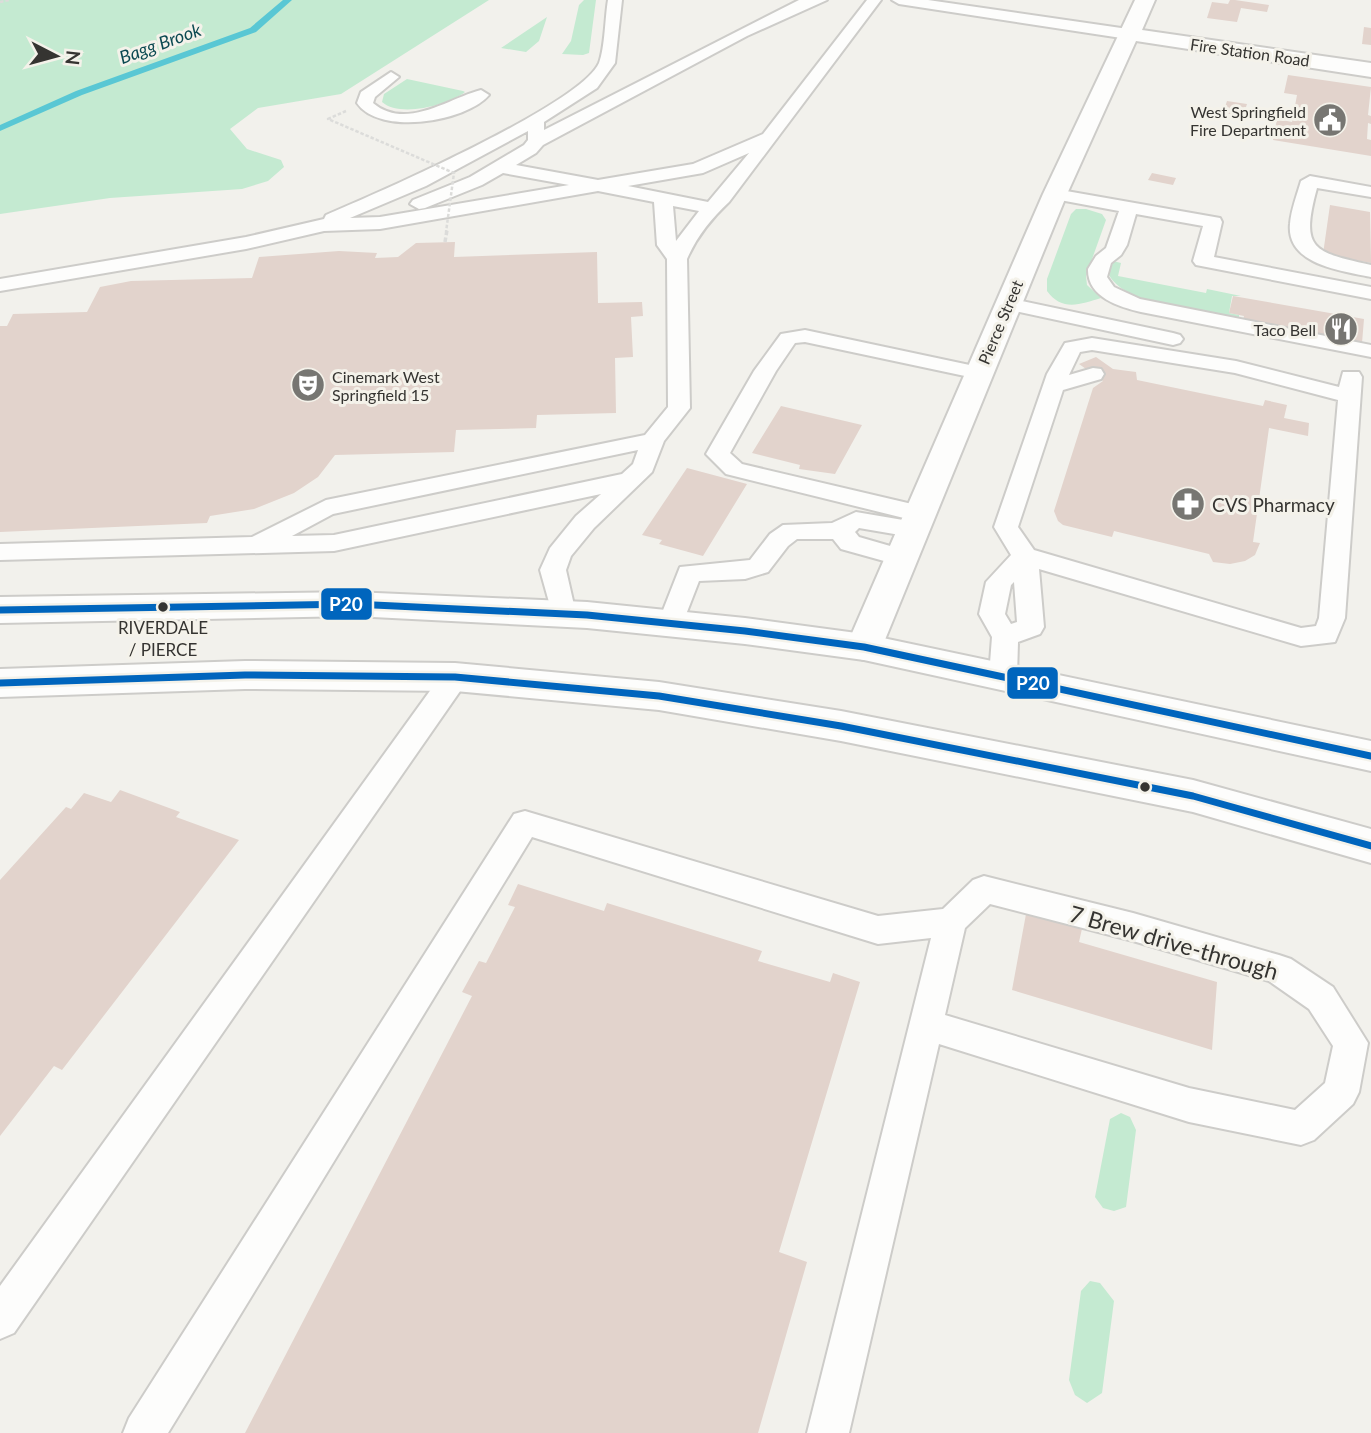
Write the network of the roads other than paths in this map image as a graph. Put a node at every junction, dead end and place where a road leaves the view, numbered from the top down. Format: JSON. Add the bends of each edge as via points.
{"nodes":[{"id":1,"x":615,"y":0,"type":"edge"},
{"id":2,"x":820,"y":0,"type":"edge"},
{"id":3,"x":874,"y":0,"type":"edge"},
{"id":4,"x":899,"y":0,"type":"edge"},
{"id":5,"x":1145,"y":0,"type":"edge"},
{"id":6,"x":1128,"y":34,"type":"junction"},
{"id":7,"x":1371,"y":70,"type":"edge"},
{"id":8,"x":391,"y":77,"type":"dead end"},
{"id":9,"x":481,"y":95,"type":"dead end"},
{"id":10,"x":535,"y":120,"type":"junction"},
{"id":11,"x":770,"y":137,"type":"junction"},
{"id":12,"x":537,"y":141,"type":"junction"},
{"id":13,"x":501,"y":167,"type":"junction"},
{"id":14,"x":599,"y":186,"type":"junction"},
{"id":15,"x":1371,"y":192,"type":"edge"},
{"id":16,"x":1055,"y":194,"type":"junction"},
{"id":17,"x":663,"y":198,"type":"junction"},
{"id":18,"x":1129,"y":207,"type":"junction"},
{"id":19,"x":712,"y":208,"type":"junction"},
{"id":20,"x":324,"y":225,"type":"junction"},
{"id":21,"x":677,"y":259,"type":"junction"},
{"id":22,"x":1371,"y":271,"type":"edge"},
{"id":23,"x":0,"y":286,"type":"edge"},
{"id":24,"x":1366,"y":293,"type":"edge"},
{"id":25,"x":1008,"y":304,"type":"junction"},
{"id":26,"x":1371,"y":351,"type":"edge"},
{"id":27,"x":1153,"y":354,"type":"junction"},
{"id":28,"x":979,"y":373,"type":"junction"},
{"id":29,"x":1357,"y":385,"type":"edge"},
{"id":30,"x":1054,"y":386,"type":"junction"},
{"id":31,"x":653,"y":440,"type":"junction"},
{"id":32,"x":633,"y":480,"type":"junction"},
{"id":33,"x":917,"y":522,"type":"junction"},
{"id":34,"x":843,"y":531,"type":"junction"},
{"id":35,"x":259,"y":543,"type":"junction"},
{"id":36,"x":0,"y":552,"type":"edge"},
{"id":37,"x":1025,"y":556,"type":"junction"},
{"id":38,"x":902,"y":558,"type":"junction"},
{"id":39,"x":0,"y":610,"type":"edge"},
{"id":40,"x":563,"y":614,"type":"junction"},
{"id":41,"x":671,"y":623,"type":"junction"},
{"id":42,"x":1005,"y":637,"type":"junction"},
{"id":43,"x":864,"y":648,"type":"junction"},
{"id":44,"x":1003,"y":676,"type":"junction"},
{"id":45,"x":455,"y":677,"type":"junction"},
{"id":46,"x":0,"y":683,"type":"edge"},
{"id":47,"x":1371,"y":756,"type":"edge"},
{"id":48,"x":1371,"y":846,"type":"edge"},
{"id":49,"x":951,"y":922,"type":"junction"},
{"id":50,"x":925,"y":1024,"type":"junction"},
{"id":51,"x":0,"y":1319,"type":"edge"},
{"id":52,"x":144,"y":1433,"type":"edge"},
{"id":53,"x":828,"y":1433,"type":"edge"}],
"edges":[{"from":1,"to":10,"type":"lane","via":[[607,62],[601,73],[590,86]]},
{"from":2,"to":12,"type":"lane","via":[[806,2],[731,39]]},
{"from":3,"to":11,"type":"lane"},
{"from":4,"to":6,"type":"lane"},
{"from":5,"to":6,"type":"main road","name":"Pierce Street"},
{"from":6,"to":7,"type":"main road","name":"Fire Station Road"},
{"from":6,"to":16,"type":"main road","name":"Pierce Street"},
{"from":8,"to":9,"type":"lane","via":[[367,95],[369,109],[389,115],[426,115],[456,108]]},
{"from":10,"to":12,"type":"lane"},
{"from":10,"to":20,"type":"lane","via":[[419,182]]},
{"from":11,"to":14,"type":"lane","via":[[697,169]]},
{"from":11,"to":19,"type":"lane"},
{"from":12,"to":13,"type":"lane"},
{"from":13,"to":14,"type":"lane"},
{"from":13,"to":20,"type":"lane","via":[[425,202]]},
{"from":14,"to":17,"type":"lane"},
{"from":14,"to":20,"type":"lane","via":[[380,223]]},
{"from":15,"to":22,"type":"lane","via":[[1310,181],[1299,230],[1305,247],[1321,258]]},
{"from":16,"to":18,"type":"lane"},
{"from":16,"to":25,"type":"main road","name":"Pierce Street"},
{"from":17,"to":19,"type":"lane"},
{"from":17,"to":21,"type":"lane","via":[[667,245]]},
{"from":18,"to":24,"type":"lane","via":[[1213,222],[1203,261]]},
{"from":18,"to":26,"type":"lane","via":[[1115,251],[1103,260],[1097,278],[1107,290],[1131,303]]},
{"from":19,"to":21,"type":"lane"},
{"from":20,"to":23,"type":"lane"},
{"from":21,"to":31,"type":"lane","via":[[679,408]]},
{"from":25,"to":28,"type":"main road","name":"Pierce Street"},
{"from":25,"to":29,"type":"lane"},
{"from":27,"to":29,"type":"lane"},
{"from":27,"to":30,"type":"lane"},
{"from":27,"to":30,"type":"lane","via":[[1091,344],[1072,346]]},
{"from":28,"to":33,"type":"main road","name":"Pierce Street"},
{"from":28,"to":33,"type":"lane","via":[[805,336],[788,338],[719,454],[734,469]]},
{"from":29,"to":37,"type":"lane","via":[[1332,618],[1326,635],[1301,636]]},
{"from":30,"to":37,"type":"lane","via":[[1006,527]]},
{"from":31,"to":32,"type":"lane","via":[[644,467]]},
{"from":31,"to":35,"type":"lane","via":[[326,508]]},
{"from":32,"to":35,"type":"lane","via":[[350,540]]},
{"from":32,"to":40,"type":"lane","via":[[585,522],[559,554],[554,570]]},
{"from":33,"to":34,"type":"lane","via":[[856,520],[842,527]]},
{"from":33,"to":38,"type":"main road","name":"Pierce Street"},
{"from":34,"to":38,"type":"lane","via":[[850,543]]},
{"from":34,"to":41,"type":"lane","via":[[792,531],[759,566],[689,573]]},
{"from":35,"to":36,"type":"lane"},
{"from":37,"to":42,"type":"lane","via":[[999,582],[992,614]]},
{"from":37,"to":42,"type":"lane","via":[[1031,627]]},
{"from":38,"to":43,"type":"main road","name":"Pierce Street"},
{"from":39,"to":40,"type":"main road","via":[[326,604]]},
{"from":40,"to":41,"type":"main road"},
{"from":41,"to":43,"type":"main road"},
{"from":42,"to":44,"type":"lane"},
{"from":43,"to":44,"type":"main road"},
{"from":44,"to":47,"type":"main road"},
{"from":45,"to":46,"type":"main road","via":[[245,675]]},
{"from":45,"to":48,"type":"main road","via":[[659,696],[841,726],[1193,796]]},
{"from":45,"to":51,"type":"lane"},
{"from":49,"to":50,"type":"lane"},
{"from":49,"to":50,"type":"lane","name":"7 Brew drive-through","via":[[984,889],[1279,969],[1321,998],[1351,1043],[1341,1091],[1301,1128],[1189,1105]]},
{"from":49,"to":52,"type":"lane","via":[[878,930],[525,823]]},
{"from":50,"to":53,"type":"lane"}]}
